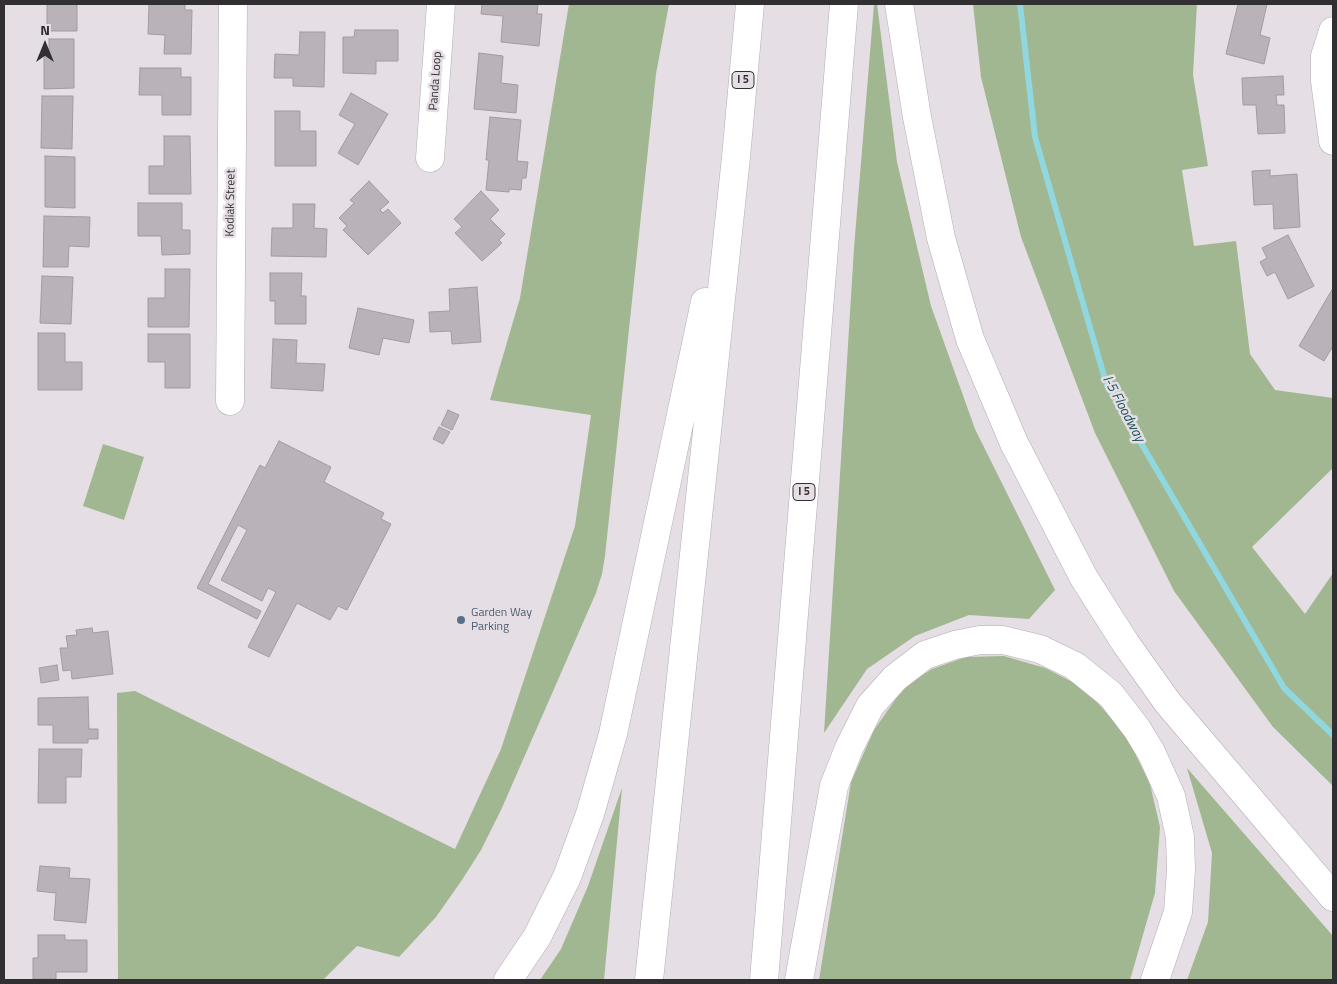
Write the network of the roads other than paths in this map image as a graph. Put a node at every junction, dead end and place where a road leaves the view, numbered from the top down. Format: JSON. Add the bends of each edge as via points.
{"nodes":[{"id":1,"x":233,"y":4,"type":"edge"},
{"id":2,"x":441,"y":4,"type":"edge"},
{"id":3,"x":750,"y":4,"type":"edge"},
{"id":4,"x":844,"y":4,"type":"edge"},
{"id":5,"x":899,"y":4,"type":"edge"},
{"id":6,"x":1333,"y":31,"type":"edge"},
{"id":7,"x":1333,"y":141,"type":"edge"},
{"id":8,"x":736,"y":157,"type":"junction"},
{"id":9,"x":430,"y":158,"type":"dead end"},
{"id":10,"x":230,"y":401,"type":"dead end"},
{"id":11,"x":1302,"y":860,"type":"junction"},
{"id":12,"x":1333,"y":882,"type":"edge"},
{"id":13,"x":1333,"y":897,"type":"edge"},
{"id":14,"x":508,"y":980,"type":"edge"},
{"id":15,"x":649,"y":980,"type":"edge"},
{"id":16,"x":764,"y":980,"type":"edge"},
{"id":17,"x":799,"y":980,"type":"edge"},
{"id":18,"x":1155,"y":980,"type":"edge"}],
"edges":[{"from":1,"to":10,"type":"main road","name":"Kodiak Street"},
{"from":2,"to":9,"type":"main road","name":"Panda Loop"},
{"from":3,"to":8,"type":"main road","number":"I 5"},
{"from":4,"to":16,"type":"main road","number":"I 5"},
{"from":5,"to":11,"type":"main road","via":[[941,238],[970,339],[1014,443],[1084,578],[1126,644],[1168,703]]},
{"from":6,"to":7,"type":"main road","via":[[1325,56],[1325,81]]},
{"from":8,"to":14,"type":"main road","via":[[613,734],[590,814],[566,877],[537,937]]},
{"from":8,"to":15,"type":"main road","number":"I 5"},
{"from":11,"to":12,"type":"main road"},
{"from":11,"to":13,"type":"main road"},
{"from":17,"to":18,"type":"main road","via":[[834,786],[870,706],[895,678],[925,655],[980,640],[1003,640],[1040,649],[1075,666],[1111,695],[1151,752],[1171,796],[1180,837],[1181,870],[1178,912]]}]}
